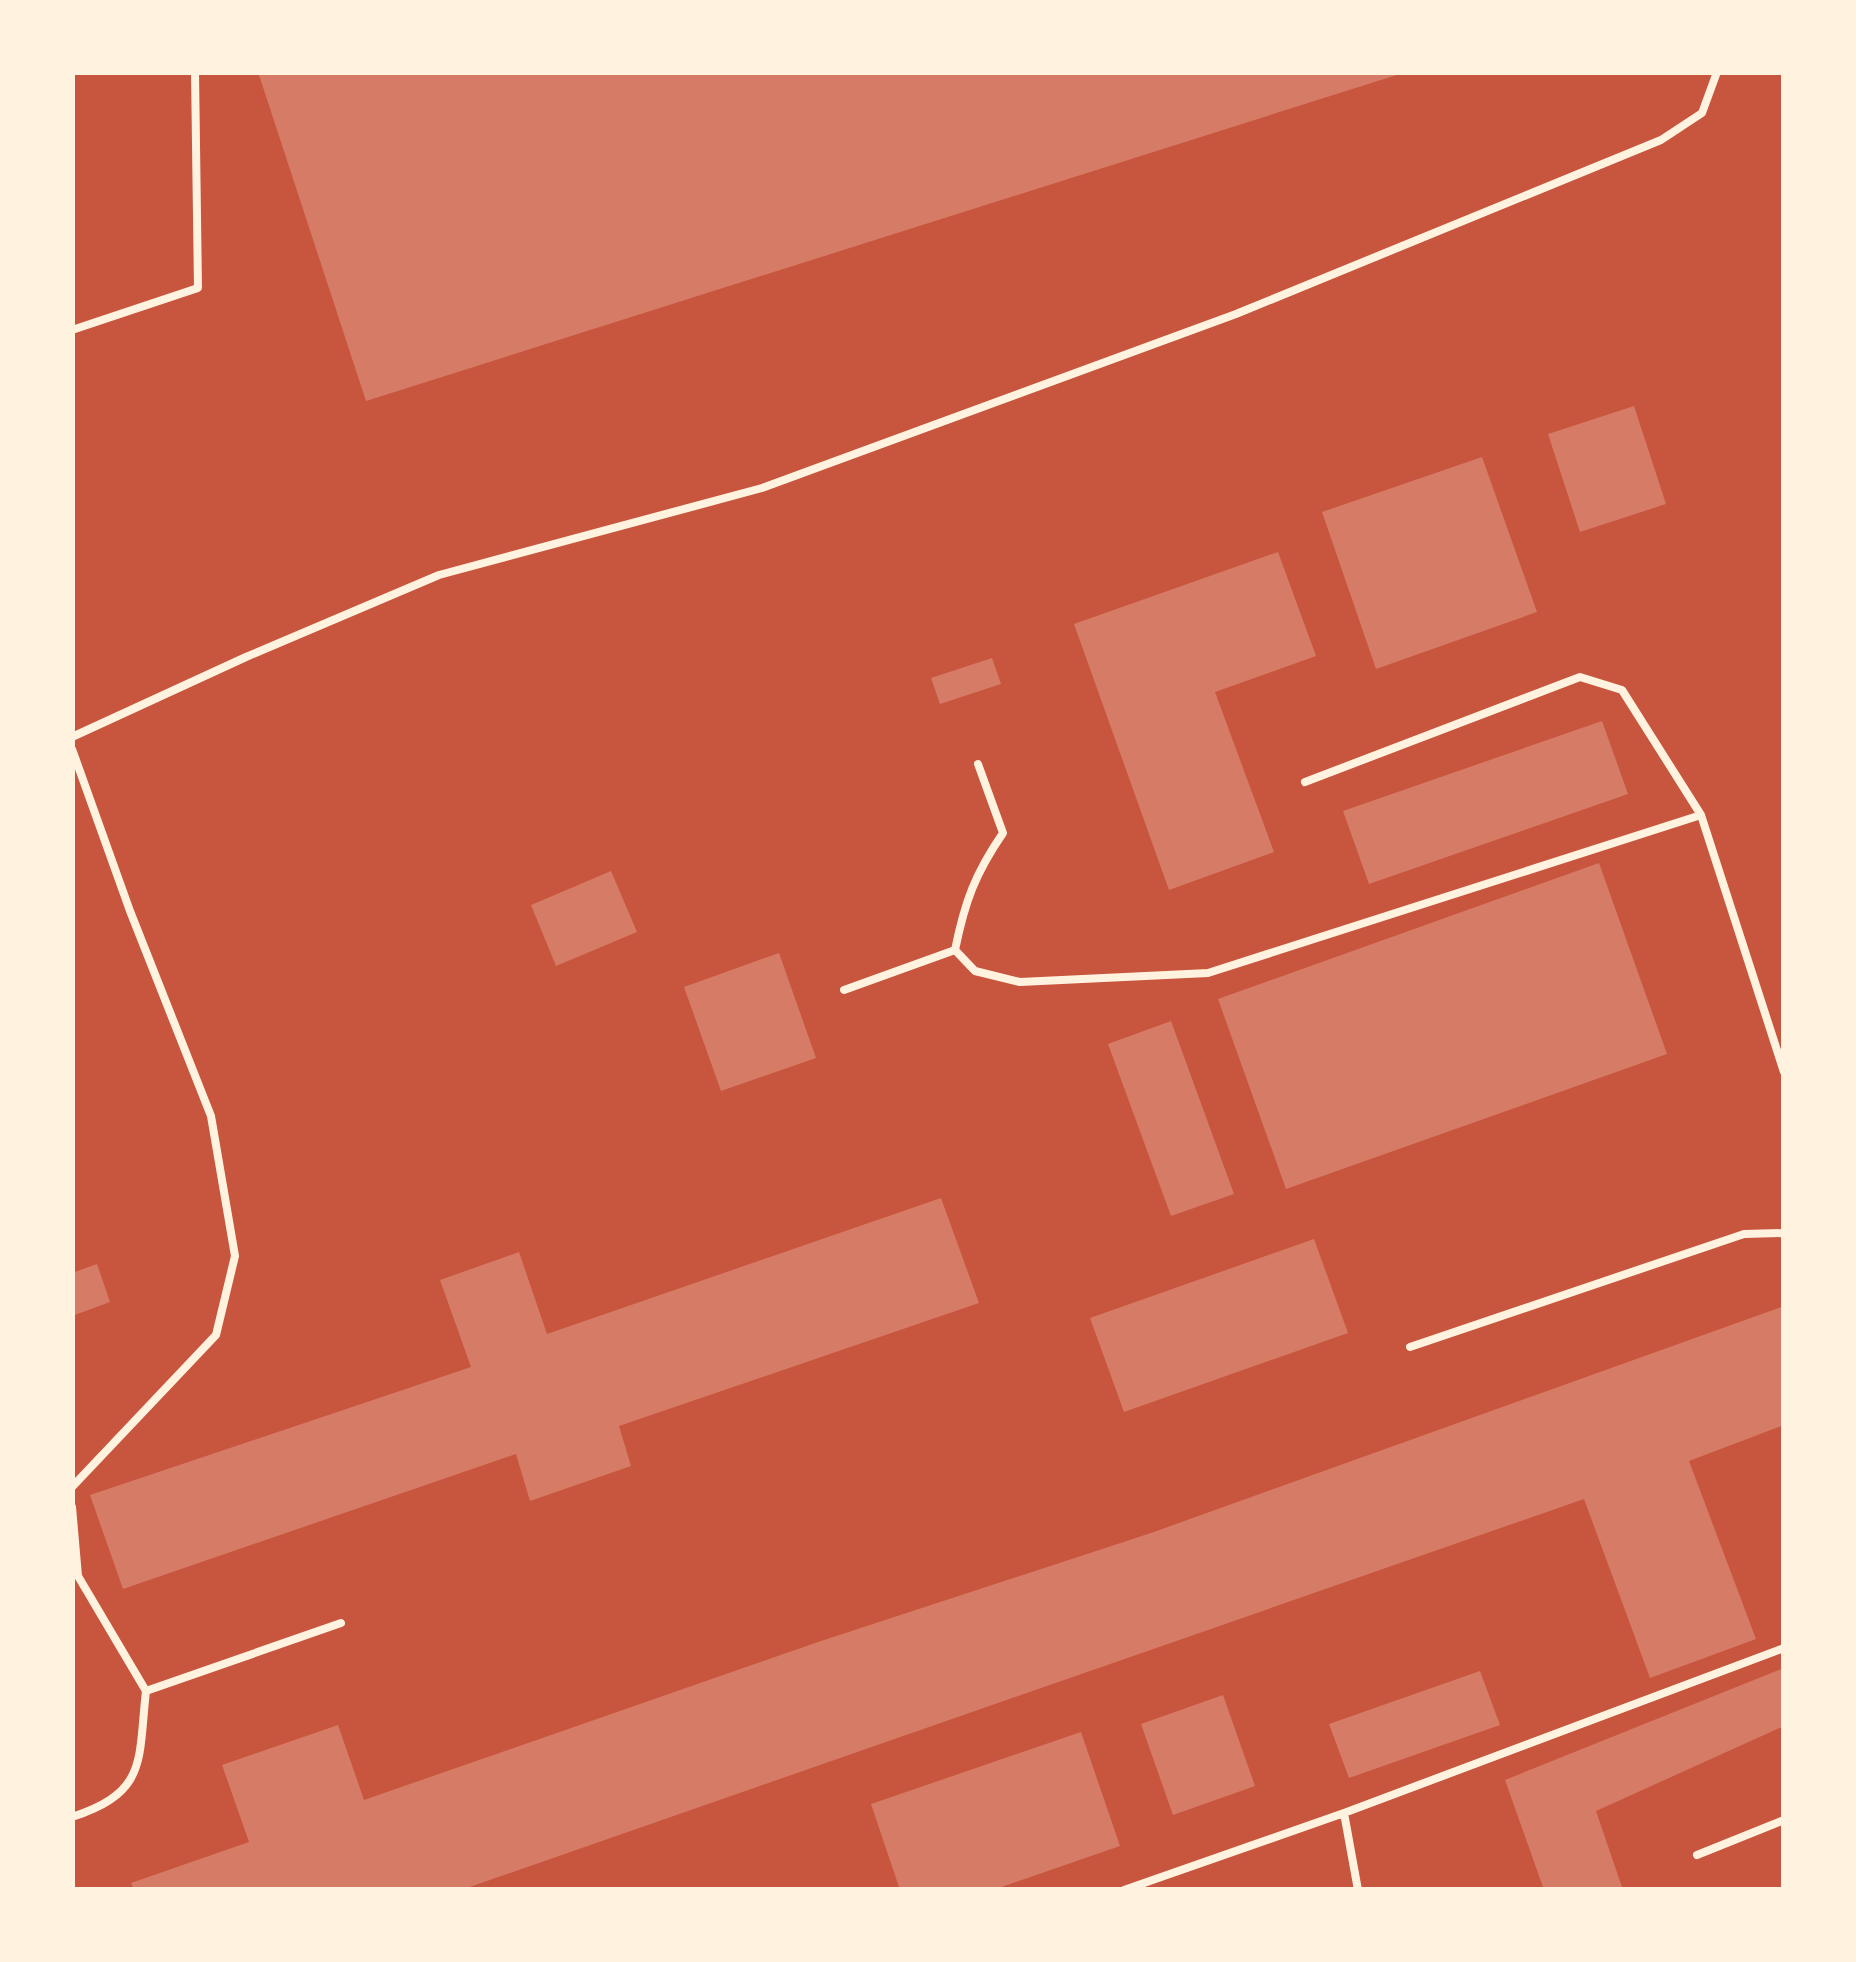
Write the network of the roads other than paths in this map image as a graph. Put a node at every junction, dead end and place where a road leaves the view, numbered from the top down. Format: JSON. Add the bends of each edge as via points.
{"nodes":[{"id":1,"x":196,"y":72,"type":"edge"},
{"id":2,"x":1718,"y":72,"type":"edge"},
{"id":3,"x":72,"y":330,"type":"edge"},
{"id":4,"x":72,"y":736,"type":"edge"},
{"id":5,"x":72,"y":749,"type":"edge"},
{"id":6,"x":978,"y":764,"type":"dead end"},
{"id":7,"x":1304,"y":782,"type":"dead end"},
{"id":8,"x":1701,"y":815,"type":"junction"},
{"id":9,"x":955,"y":950,"type":"junction"},
{"id":10,"x":844,"y":990,"type":"dead end"},
{"id":11,"x":1784,"y":1072,"type":"edge"},
{"id":12,"x":1784,"y":1233,"type":"edge"},
{"id":13,"x":1410,"y":1347,"type":"dead end"},
{"id":14,"x":72,"y":1487,"type":"edge"},
{"id":15,"x":72,"y":1507,"type":"edge"},
{"id":16,"x":341,"y":1623,"type":"dead end"},
{"id":17,"x":1784,"y":1648,"type":"edge"},
{"id":18,"x":146,"y":1691,"type":"junction"},
{"id":19,"x":1344,"y":1813,"type":"junction"},
{"id":20,"x":72,"y":1818,"type":"edge"},
{"id":21,"x":1784,"y":1820,"type":"edge"},
{"id":22,"x":1698,"y":1855,"type":"dead end"},
{"id":23,"x":1124,"y":1890,"type":"edge"},
{"id":24,"x":1358,"y":1890,"type":"edge"}],
"edges":[{"from":1,"to":3,"type":"lane","via":[[198,288]]},
{"from":2,"to":4,"type":"lane","via":[[1702,113],[1660,140],[1236,314],[762,488],[439,575]]},
{"from":5,"to":14,"type":"lane","via":[[211,1116],[236,1256],[216,1336]]},
{"from":6,"to":9,"type":"lane","via":[[1003,834],[977,871]]},
{"from":7,"to":8,"type":"lane","via":[[1580,677],[1622,690]]},
{"from":8,"to":9,"type":"lane","via":[[1208,972],[1020,982],[976,972]]},
{"from":8,"to":11,"type":"lane"},
{"from":9,"to":10,"type":"lane"},
{"from":12,"to":13,"type":"lane","via":[[1744,1234]]},
{"from":15,"to":18,"type":"lane","via":[[78,1576]]},
{"from":16,"to":18,"type":"lane"},
{"from":17,"to":19,"type":"lane"},
{"from":18,"to":20,"type":"lane","via":[[136,1775],[105,1806]]},
{"from":19,"to":23,"type":"lane"},
{"from":19,"to":24,"type":"lane"},
{"from":21,"to":22,"type":"lane"}]}
